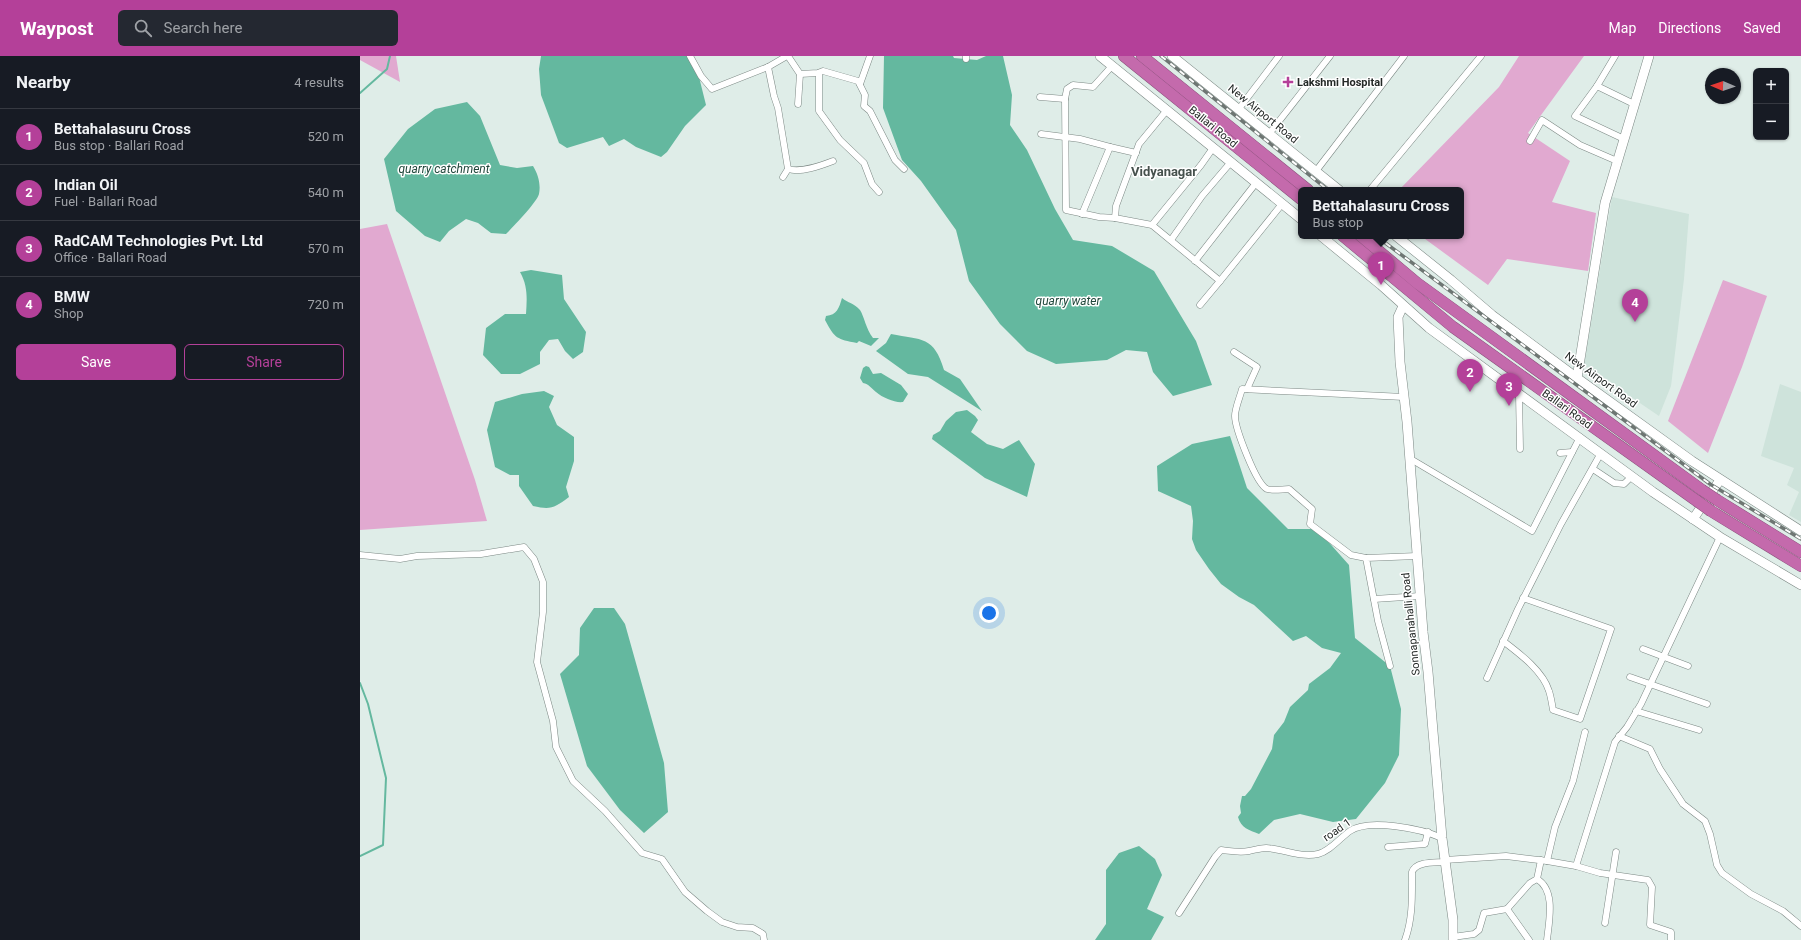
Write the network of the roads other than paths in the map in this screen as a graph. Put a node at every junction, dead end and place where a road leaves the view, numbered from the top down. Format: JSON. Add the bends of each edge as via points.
{"nodes":[{"id":1,"x":690,"y":56,"type":"edge"},
{"id":2,"x":787,"y":56,"type":"edge"},
{"id":3,"x":870,"y":56,"type":"edge"},
{"id":4,"x":1100,"y":56,"type":"edge"},
{"id":5,"x":1124,"y":56,"type":"edge"},
{"id":6,"x":1142,"y":56,"type":"edge"},
{"id":7,"x":1172,"y":56,"type":"edge"},
{"id":8,"x":1279,"y":56,"type":"edge"},
{"id":9,"x":1330,"y":56,"type":"edge"},
{"id":10,"x":1404,"y":56,"type":"edge"},
{"id":11,"x":1481,"y":56,"type":"edge"},
{"id":12,"x":1615,"y":56,"type":"edge"},
{"id":13,"x":1649,"y":56,"type":"edge"},
{"id":14,"x":1112,"y":66,"type":"junction"},
{"id":15,"x":768,"y":67,"type":"junction"},
{"id":16,"x":819,"y":73,"type":"junction"},
{"id":17,"x":800,"y":74,"type":"junction"},
{"id":18,"x":860,"y":84,"type":"junction"},
{"id":19,"x":1597,"y":86,"type":"junction"},
{"id":20,"x":1040,"y":97,"type":"dead end"},
{"id":21,"x":1064,"y":99,"type":"junction"},
{"id":22,"x":798,"y":104,"type":"dead end"},
{"id":23,"x":1634,"y":104,"type":"junction"},
{"id":24,"x":1167,"y":110,"type":"junction"},
{"id":25,"x":1238,"y":110,"type":"junction"},
{"id":26,"x":1041,"y":134,"type":"dead end"},
{"id":27,"x":1268,"y":134,"type":"junction"},
{"id":28,"x":1065,"y":136,"type":"junction"},
{"id":29,"x":1624,"y":139,"type":"junction"},
{"id":30,"x":1530,"y":141,"type":"dead end"},
{"id":31,"x":1110,"y":147,"type":"junction"},
{"id":32,"x":1213,"y":148,"type":"junction"},
{"id":33,"x":1136,"y":153,"type":"junction"},
{"id":34,"x":833,"y":161,"type":"dead end"},
{"id":35,"x":1617,"y":161,"type":"junction"},
{"id":36,"x":1231,"y":162,"type":"junction"},
{"id":37,"x":788,"y":169,"type":"junction"},
{"id":38,"x":904,"y":169,"type":"dead end"},
{"id":39,"x":1316,"y":171,"type":"junction"},
{"id":40,"x":783,"y":177,"type":"dead end"},
{"id":41,"x":1256,"y":183,"type":"junction"},
{"id":42,"x":1304,"y":187,"type":"edge"},
{"id":43,"x":1335,"y":187,"type":"edge"},
{"id":44,"x":1372,"y":187,"type":"edge"},
{"id":45,"x":878,"y":192,"type":"dead end"},
{"id":46,"x":1298,"y":197,"type":"edge"},
{"id":47,"x":1282,"y":204,"type":"junction"},
{"id":48,"x":1082,"y":214,"type":"junction"},
{"id":49,"x":1298,"y":217,"type":"edge"},
{"id":50,"x":1115,"y":218,"type":"junction"},
{"id":51,"x":1152,"y":225,"type":"junction"},
{"id":52,"x":1325,"y":239,"type":"edge"},
{"id":53,"x":1347,"y":239,"type":"edge"},
{"id":54,"x":1365,"y":239,"type":"edge"},
{"id":55,"x":1400,"y":239,"type":"edge"},
{"id":56,"x":1171,"y":240,"type":"junction"},
{"id":57,"x":1195,"y":261,"type":"junction"},
{"id":58,"x":1220,"y":281,"type":"junction"},
{"id":59,"x":1200,"y":305,"type":"dead end"},
{"id":60,"x":1403,"y":306,"type":"junction"},
{"id":61,"x":1234,"y":352,"type":"dead end"},
{"id":62,"x":1578,"y":378,"type":"junction"},
{"id":63,"x":1247,"y":389,"type":"junction"},
{"id":64,"x":1519,"y":394,"type":"junction"},
{"id":65,"x":1404,"y":397,"type":"junction"},
{"id":66,"x":1580,"y":437,"type":"junction"},
{"id":67,"x":1520,"y":449,"type":"dead end"},
{"id":68,"x":1572,"y":452,"type":"junction"},
{"id":69,"x":1560,"y":453,"type":"dead end"},
{"id":70,"x":1601,"y":453,"type":"junction"},
{"id":71,"x":1409,"y":458,"type":"junction"},
{"id":72,"x":1593,"y":469,"type":"junction"},
{"id":73,"x":1632,"y":476,"type":"junction"},
{"id":74,"x":1720,"y":480,"type":"junction"},
{"id":75,"x":1693,"y":519,"type":"junction"},
{"id":76,"x":1801,"y":531,"type":"edge"},
{"id":77,"x":1720,"y":537,"type":"junction"},
{"id":78,"x":1801,"y":552,"type":"edge"},
{"id":79,"x":360,"y":555,"type":"edge"},
{"id":80,"x":1417,"y":556,"type":"junction"},
{"id":81,"x":1366,"y":558,"type":"junction"},
{"id":82,"x":1801,"y":566,"type":"edge"},
{"id":83,"x":1801,"y":584,"type":"edge"},
{"id":84,"x":1420,"y":596,"type":"junction"},
{"id":85,"x":1523,"y":598,"type":"junction"},
{"id":86,"x":1374,"y":599,"type":"junction"},
{"id":87,"x":1503,"y":641,"type":"junction"},
{"id":88,"x":1643,"y":649,"type":"dead end"},
{"id":89,"x":1663,"y":657,"type":"junction"},
{"id":90,"x":1390,"y":666,"type":"dead end"},
{"id":91,"x":1688,"y":666,"type":"dead end"},
{"id":92,"x":1630,"y":677,"type":"dead end"},
{"id":93,"x":1487,"y":678,"type":"dead end"},
{"id":94,"x":1650,"y":684,"type":"junction"},
{"id":95,"x":1707,"y":704,"type":"dead end"},
{"id":96,"x":1636,"y":711,"type":"junction"},
{"id":97,"x":1699,"y":730,"type":"dead end"},
{"id":98,"x":1585,"y":732,"type":"dead end"},
{"id":99,"x":1619,"y":736,"type":"junction"},
{"id":100,"x":1428,"y":832,"type":"junction"},
{"id":101,"x":1442,"y":838,"type":"junction"},
{"id":102,"x":1388,"y":847,"type":"dead end"},
{"id":103,"x":1616,"y":852,"type":"dead end"},
{"id":104,"x":1445,"y":861,"type":"junction"},
{"id":105,"x":1544,"y":861,"type":"junction"},
{"id":106,"x":1576,"y":866,"type":"junction"},
{"id":107,"x":1612,"y":874,"type":"junction"},
{"id":108,"x":1537,"y":878,"type":"junction"},
{"id":109,"x":1507,"y":909,"type":"junction"},
{"id":110,"x":1179,"y":913,"type":"dead end"},
{"id":111,"x":1605,"y":923,"type":"dead end"},
{"id":112,"x":1801,"y":926,"type":"edge"},
{"id":113,"x":1474,"y":937,"type":"edge"},
{"id":114,"x":1453,"y":938,"type":"edge"},
{"id":115,"x":764,"y":940,"type":"edge"},
{"id":116,"x":1405,"y":940,"type":"edge"},
{"id":117,"x":1529,"y":940,"type":"edge"},
{"id":118,"x":1547,"y":940,"type":"edge"},
{"id":119,"x":1671,"y":940,"type":"edge"}],
"edges":[{"from":1,"to":15,"type":"street","via":[[712,89]]},
{"from":2,"to":15,"type":"street"},
{"from":2,"to":17,"type":"street"},
{"from":3,"to":18,"type":"street"},
{"from":4,"to":14,"type":"street"},
{"from":5,"to":46,"type":"highway","name":"Ballari Road"},
{"from":6,"to":42,"type":"highway","name":"Ballari Road"},
{"from":7,"to":25,"type":"street","name":"New Airport Road"},
{"from":8,"to":25,"type":"street"},
{"from":9,"to":27,"type":"street"},
{"from":10,"to":39,"type":"street"},
{"from":11,"to":44,"type":"street"},
{"from":12,"to":19,"type":"street"},
{"from":13,"to":23,"type":"street"},
{"from":14,"to":21,"type":"street","via":[[1093,87],[1073,85],[1067,89]]},
{"from":14,"to":24,"type":"street"},
{"from":15,"to":37,"type":"street"},
{"from":16,"to":17,"type":"street"},
{"from":16,"to":18,"type":"street","via":[[823,71],[858,81]]},
{"from":16,"to":45,"type":"street","via":[[820,111],[840,140],[864,163]]},
{"from":17,"to":22,"type":"street"},
{"from":18,"to":38,"type":"street","via":[[865,95],[864,106],[870,110],[895,160]]},
{"from":19,"to":23,"type":"street"},
{"from":19,"to":29,"type":"street","via":[[1575,116]]},
{"from":20,"to":21,"type":"street"},
{"from":21,"to":28,"type":"street"},
{"from":23,"to":29,"type":"street"},
{"from":24,"to":32,"type":"street"},
{"from":24,"to":33,"type":"street","via":[[1139,144]]},
{"from":25,"to":27,"type":"street","name":"New Airport Road"},
{"from":26,"to":28,"type":"street"},
{"from":27,"to":39,"type":"street","name":"New Airport Road"},
{"from":28,"to":31,"type":"street"},
{"from":28,"to":48,"type":"street","via":[[1066,210]]},
{"from":29,"to":35,"type":"street"},
{"from":30,"to":35,"type":"street","via":[[1542,120],[1580,145]]},
{"from":31,"to":33,"type":"street"},
{"from":31,"to":48,"type":"street"},
{"from":32,"to":36,"type":"street"},
{"from":32,"to":51,"type":"street"},
{"from":33,"to":50,"type":"street","via":[[1116,206]]},
{"from":34,"to":37,"type":"street","via":[[798,170]]},
{"from":35,"to":62,"type":"street","via":[[1605,203]]},
{"from":36,"to":41,"type":"street"},
{"from":36,"to":56,"type":"street","via":[[1202,196]]},
{"from":37,"to":40,"type":"street"},
{"from":39,"to":43,"type":"street","name":"New Airport Road"},
{"from":41,"to":47,"type":"street"},
{"from":41,"to":57,"type":"street"},
{"from":47,"to":49,"type":"street"},
{"from":47,"to":58,"type":"street"},
{"from":48,"to":50,"type":"street"},
{"from":50,"to":51,"type":"street"},
{"from":51,"to":56,"type":"street"},
{"from":52,"to":60,"type":"street"},
{"from":53,"to":82,"type":"highway","name":"Ballari Road","bridge":true,"via":[[1453,327],[1697,501]]},
{"from":54,"to":78,"type":"highway","name":"Ballari Road","bridge":true,"via":[[1430,292],[1702,490]]},
{"from":55,"to":62,"type":"street","name":"New Airport Road","via":[[1492,315]]},
{"from":56,"to":57,"type":"street"},
{"from":57,"to":58,"type":"street"},
{"from":58,"to":59,"type":"street"},
{"from":60,"to":64,"type":"street"},
{"from":60,"to":65,"type":"street","name":"Sonnapanahalli Road","via":[[1398,317]]},
{"from":61,"to":63,"type":"street","via":[[1258,367]]},
{"from":62,"to":74,"type":"street","name":"New Airport Road"},
{"from":63,"to":65,"type":"street"},
{"from":63,"to":81,"type":"street","via":[[1242,389],[1235,416],[1247,453],[1263,486],[1268,489],[1289,489],[1312,509],[1310,524],[1351,555]]},
{"from":64,"to":66,"type":"street"},
{"from":64,"to":67,"type":"street"},
{"from":65,"to":71,"type":"street","name":"Sonnapanahalli Road"},
{"from":66,"to":68,"type":"street"},
{"from":66,"to":70,"type":"street"},
{"from":68,"to":69,"type":"street"},
{"from":68,"to":71,"type":"street","via":[[1532,531]]},
{"from":70,"to":72,"type":"street"},
{"from":70,"to":73,"type":"street"},
{"from":71,"to":80,"type":"street","name":"Sonnapanahalli Road"},
{"from":72,"to":73,"type":"street","via":[[1614,483],[1624,484]]},
{"from":72,"to":85,"type":"street"},
{"from":73,"to":75,"type":"street"},
{"from":74,"to":75,"type":"street"},
{"from":74,"to":76,"type":"street","name":"New Airport Road"},
{"from":75,"to":77,"type":"street"},
{"from":77,"to":83,"type":"street"},
{"from":77,"to":89,"type":"street"},
{"from":79,"to":115,"type":"street","via":[[400,559],[481,554],[524,547],[534,559],[543,582],[543,612],[537,662],[553,721],[556,747],[573,781],[605,811],[642,854],[662,859],[686,892],[707,911],[722,922],[737,927],[753,928],[763,934]]},
{"from":80,"to":81,"type":"street"},
{"from":80,"to":84,"type":"street","name":"Sonnapanahalli Road"},
{"from":81,"to":86,"type":"street"},
{"from":84,"to":86,"type":"street"},
{"from":84,"to":101,"type":"street","name":"Sonnapanahalli Road"},
{"from":85,"to":87,"type":"street"},
{"from":85,"to":87,"type":"street","via":[[1611,629],[1580,719],[1553,710],[1549,690],[1538,672]]},
{"from":86,"to":90,"type":"street"},
{"from":87,"to":93,"type":"street"},
{"from":88,"to":89,"type":"street"},
{"from":89,"to":91,"type":"street"},
{"from":89,"to":94,"type":"street"},
{"from":92,"to":94,"type":"street"},
{"from":94,"to":95,"type":"street"},
{"from":94,"to":96,"type":"street"},
{"from":96,"to":97,"type":"street"},
{"from":96,"to":99,"type":"street"},
{"from":98,"to":105,"type":"street","via":[[1573,781]]},
{"from":99,"to":106,"type":"street"},
{"from":99,"to":112,"type":"street","via":[[1650,749],[1683,804],[1705,821],[1717,865],[1722,873],[1751,894],[1783,911]]},
{"from":100,"to":101,"type":"street","name":"road 1"},
{"from":100,"to":102,"type":"street","via":[[1425,844]]},
{"from":100,"to":110,"type":"street","name":"road 1","via":[[1377,824],[1362,826],[1351,830],[1320,853],[1313,855],[1267,848],[1248,852],[1221,850]]},
{"from":101,"to":104,"type":"street","name":"Sonnapanahalli Road"},
{"from":103,"to":107,"type":"street"},
{"from":104,"to":105,"type":"street","via":[[1506,856]]},
{"from":104,"to":114,"type":"street","name":"Sonnapanahalli Road"},
{"from":104,"to":116,"type":"street","via":[[1413,868],[1412,911]]},
{"from":105,"to":106,"type":"street"},
{"from":105,"to":108,"type":"street"},
{"from":106,"to":107,"type":"street"},
{"from":107,"to":111,"type":"street"},
{"from":107,"to":119,"type":"street","via":[[1650,882],[1650,925],[1671,932]]},
{"from":108,"to":109,"type":"street"},
{"from":108,"to":118,"type":"street","via":[[1543,882],[1549,897]]},
{"from":109,"to":113,"type":"street","via":[[1484,913]]},
{"from":109,"to":117,"type":"street"},
{"from":113,"to":114,"type":"street"}]}
